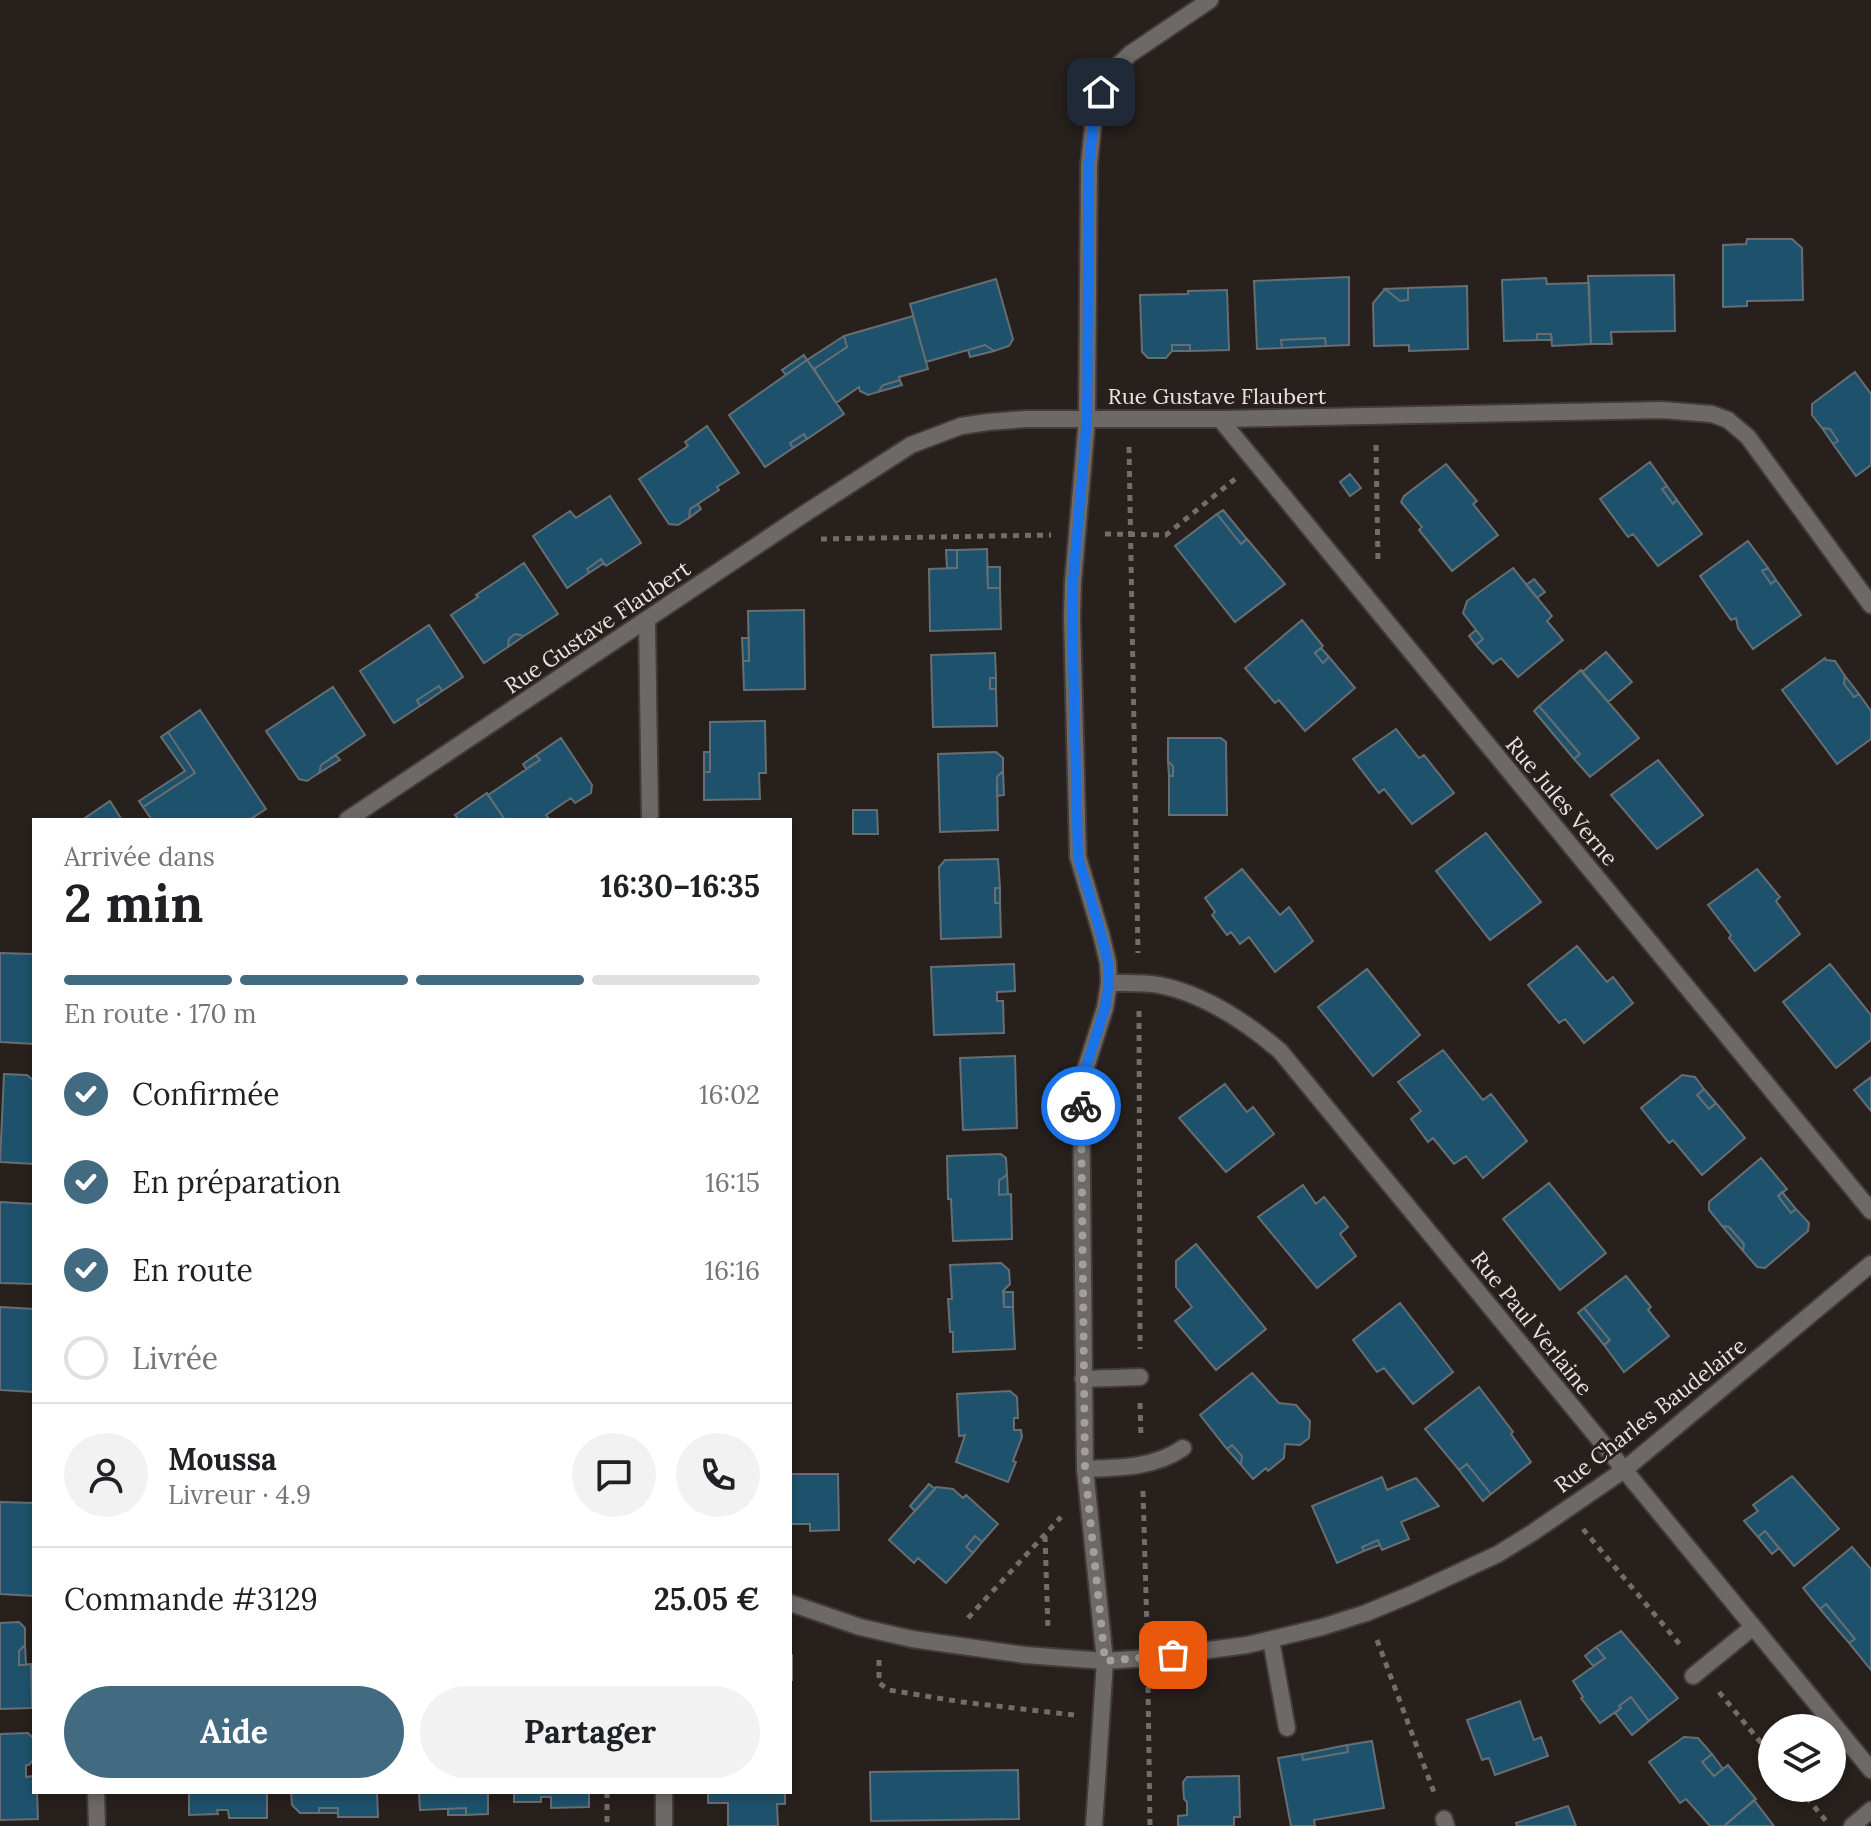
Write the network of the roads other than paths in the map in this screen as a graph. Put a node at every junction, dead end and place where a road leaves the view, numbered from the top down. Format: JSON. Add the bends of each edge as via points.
{"nodes":[{"id":1,"x":1210,"y":0,"type":"edge"},
{"id":2,"x":1087,"y":419,"type":"junction"},
{"id":3,"x":1220,"y":419,"type":"junction"},
{"id":4,"x":1871,"y":605,"type":"edge"},
{"id":5,"x":647,"y":621,"type":"junction"},
{"id":6,"x":350,"y":818,"type":"edge"},
{"id":7,"x":650,"y":818,"type":"edge"},
{"id":8,"x":1109,"y":983,"type":"junction"},
{"id":9,"x":1871,"y":1211,"type":"edge"},
{"id":10,"x":1871,"y":1264,"type":"edge"},
{"id":11,"x":1140,"y":1377,"type":"road end"},
{"id":12,"x":1083,"y":1379,"type":"junction"},
{"id":13,"x":1183,"y":1448,"type":"dead end"},
{"id":14,"x":1085,"y":1469,"type":"junction"},
{"id":15,"x":1624,"y":1470,"type":"junction"},
{"id":16,"x":792,"y":1604,"type":"edge"},
{"id":17,"x":1753,"y":1627,"type":"junction"},
{"id":18,"x":1271,"y":1640,"type":"junction"},
{"id":19,"x":1105,"y":1661,"type":"junction"},
{"id":20,"x":1697,"y":1673,"type":"road end"},
{"id":21,"x":1822,"y":1714,"type":"edge"},
{"id":22,"x":1287,"y":1728,"type":"dead end"},
{"id":23,"x":1846,"y":1742,"type":"edge"},
{"id":24,"x":1871,"y":1770,"type":"edge"},
{"id":25,"x":96,"y":1794,"type":"edge"},
{"id":26,"x":664,"y":1794,"type":"edge"},
{"id":27,"x":1871,"y":1810,"type":"edge"},
{"id":28,"x":97,"y":1826,"type":"edge"},
{"id":29,"x":664,"y":1826,"type":"edge"},
{"id":30,"x":1094,"y":1826,"type":"edge"},
{"id":31,"x":1852,"y":1826,"type":"edge"}],
"edges":[{"from":1,"to":2,"type":"street","via":[[1130,54],[1101,92],[1089,165]]},
{"from":2,"to":3,"type":"street","name":"Rue Gustave Flaubert"},
{"from":2,"to":5,"type":"street","name":"Rue Gustave Flaubert","via":[[988,422],[911,445]]},
{"from":2,"to":8,"type":"street","via":[[1072,616],[1078,857]]},
{"from":3,"to":4,"type":"street","name":"Rue Gustave Flaubert","via":[[1662,410],[1712,414],[1748,437]]},
{"from":3,"to":9,"type":"street","name":"Rue Jules Verne"},
{"from":5,"to":6,"type":"street","name":"Rue Gustave Flaubert"},
{"from":5,"to":7,"type":"street"},
{"from":8,"to":12,"type":"street","via":[[1081,1083]]},
{"from":8,"to":15,"type":"street","name":"Rue Paul Verlaine","via":[[1157,984],[1220,1007],[1280,1051]]},
{"from":10,"to":15,"type":"street","name":"Rue Charles Baudelaire"},
{"from":11,"to":12,"type":"street"},
{"from":12,"to":14,"type":"street"},
{"from":13,"to":14,"type":"street","via":[[1142,1465]]},
{"from":14,"to":19,"type":"street"},
{"from":15,"to":17,"type":"street","name":"Rue Paul Verlaine"},
{"from":15,"to":18,"type":"street","name":"Rue Charles Baudelaire","via":[[1498,1554],[1451,1577],[1366,1613]]},
{"from":16,"to":19,"type":"street","name":"Rue Charles Baudelaire","via":[[860,1627],[943,1645]]},
{"from":17,"to":20,"type":"street"},
{"from":17,"to":21,"type":"street","name":"Rue Paul Verlaine"},
{"from":18,"to":19,"type":"street","name":"Rue Charles Baudelaire"},
{"from":18,"to":22,"type":"street"},
{"from":19,"to":30,"type":"street"},
{"from":23,"to":24,"type":"street","name":"Rue Paul Verlaine"},
{"from":25,"to":28,"type":"street"},
{"from":26,"to":29,"type":"street"},
{"from":27,"to":31,"type":"street"}]}
